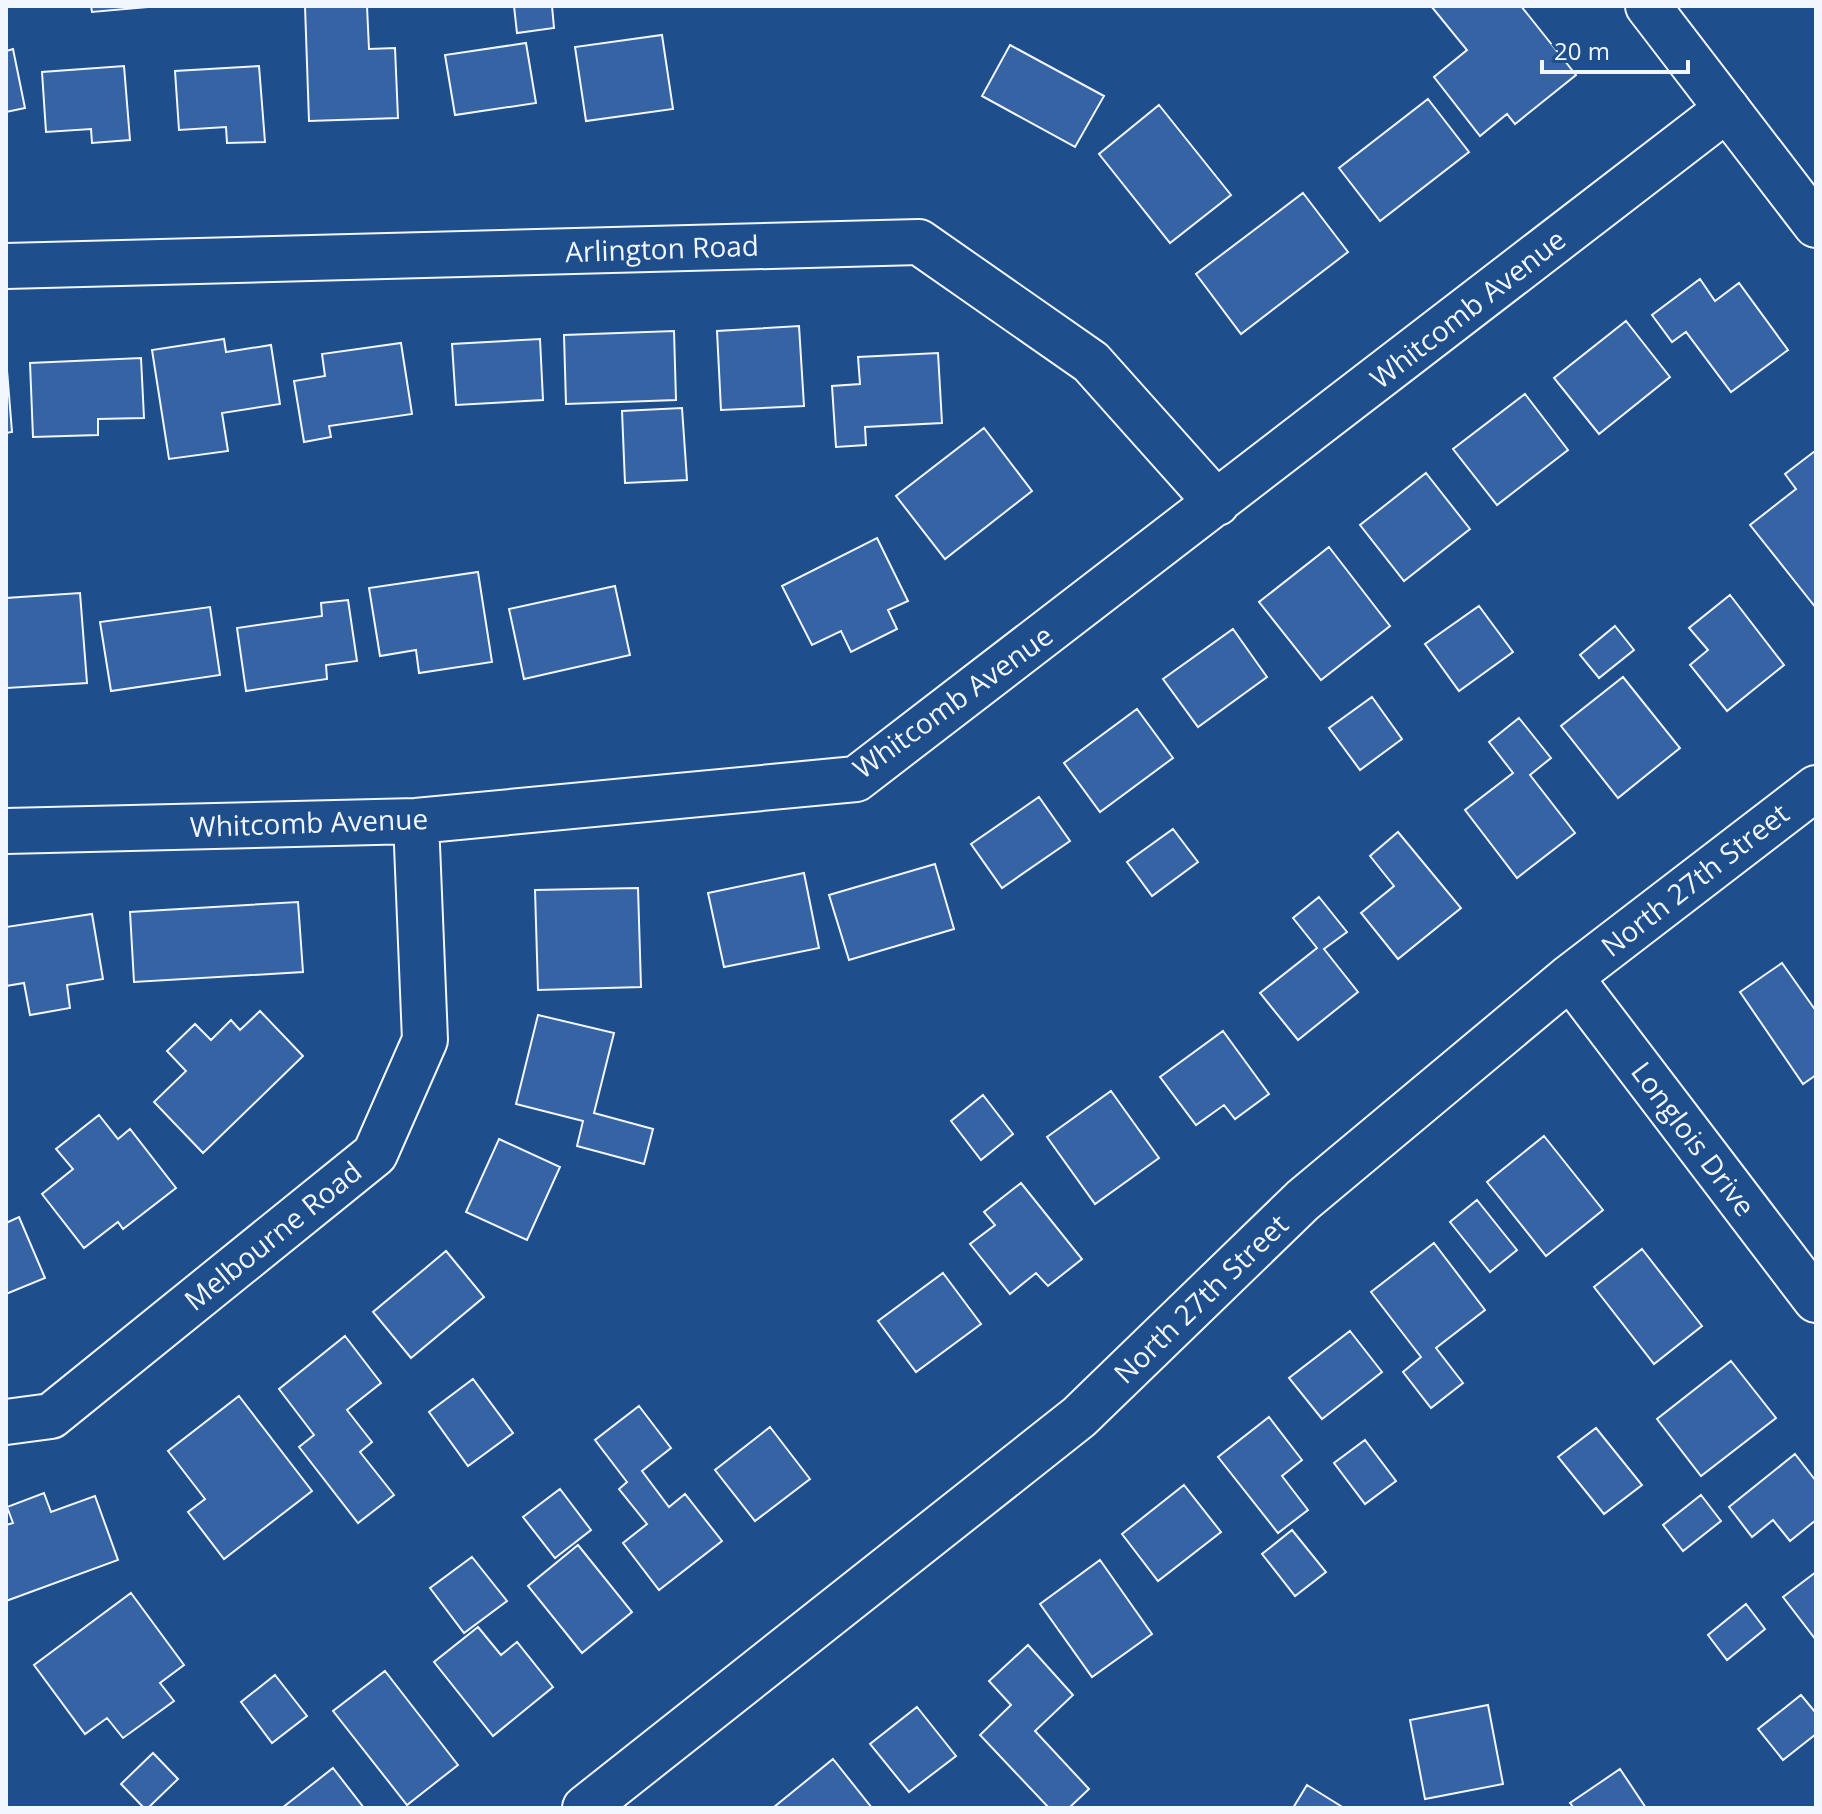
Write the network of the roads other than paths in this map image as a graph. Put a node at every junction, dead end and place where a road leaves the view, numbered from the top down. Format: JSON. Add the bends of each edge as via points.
{"nodes":[{"id":1,"x":1648,"y":6,"type":"edge"},
{"id":2,"x":1727,"y":109,"type":"junction"},
{"id":3,"x":1816,"y":225,"type":"edge"},
{"id":4,"x":6,"y":266,"type":"edge"},
{"id":5,"x":1217,"y":503,"type":"junction"},
{"id":6,"x":1816,"y":788,"type":"edge"},
{"id":7,"x":416,"y":821,"type":"junction"},
{"id":8,"x":6,"y":831,"type":"edge"},
{"id":9,"x":1570,"y":977,"type":"junction"},
{"id":10,"x":1816,"y":1300,"type":"edge"},
{"id":11,"x":6,"y":1422,"type":"edge"},
{"id":12,"x":585,"y":1808,"type":"edge"}],
"edges":[{"from":1,"to":2,"type":"street"},
{"from":2,"to":3,"type":"street"},
{"from":2,"to":5,"type":"street","name":"Whitcomb Avenue"},
{"from":4,"to":5,"type":"street","name":"Arlington Road","via":[[919,242],[1091,362]]},
{"from":5,"to":7,"type":"street","name":"Whitcomb Avenue","via":[[856,779]]},
{"from":6,"to":9,"type":"street","name":"North 27th Street"},
{"from":7,"to":8,"type":"street","name":"Whitcomb Avenue"},
{"from":7,"to":11,"type":"street","name":"Melbourne Road","via":[[425,1040],[375,1154],[51,1416]]},
{"from":9,"to":10,"type":"street","name":"Longlois Drive"},
{"from":9,"to":12,"type":"street","name":"North 27th Street","via":[[1303,1200],[1079,1417]]}]}
